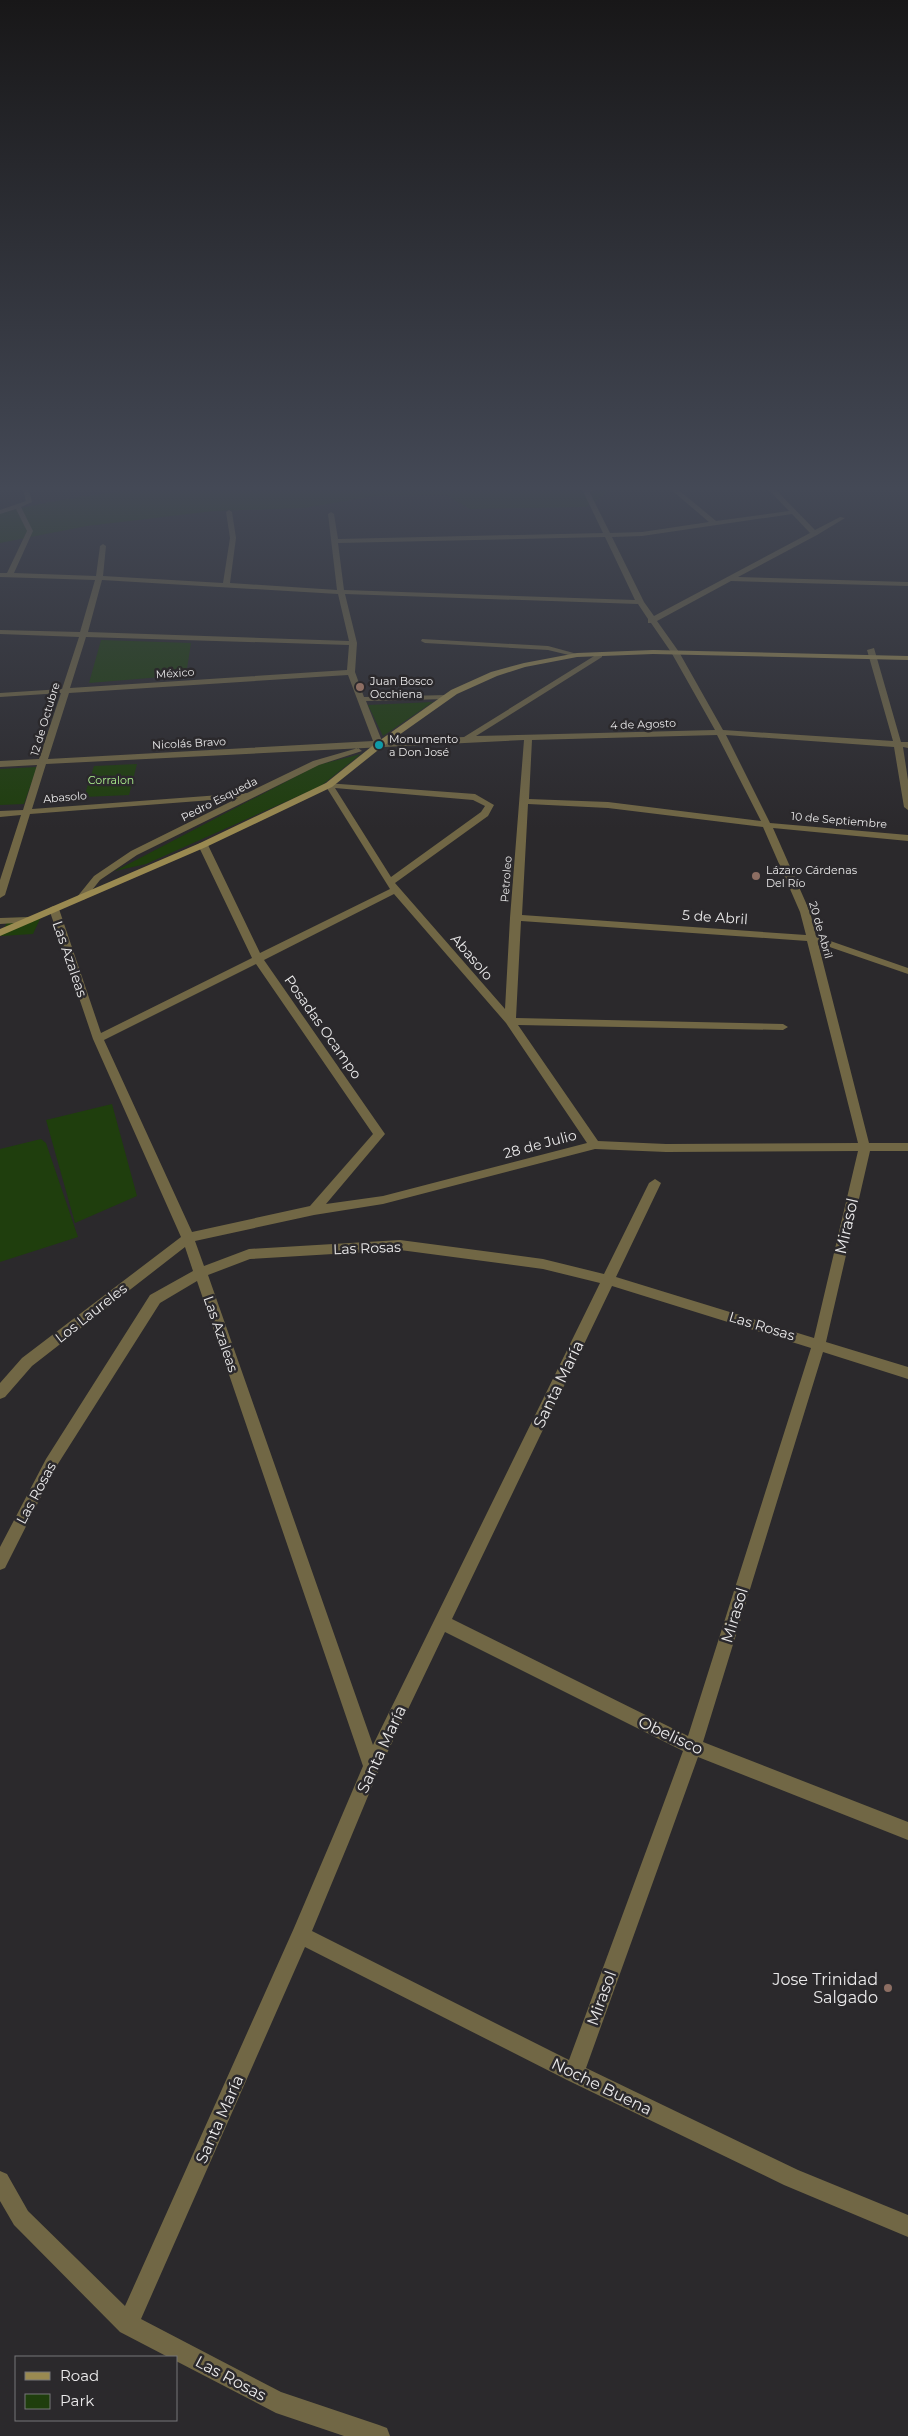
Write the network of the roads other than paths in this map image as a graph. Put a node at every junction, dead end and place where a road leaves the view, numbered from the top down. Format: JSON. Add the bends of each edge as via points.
{"nodes":[{"id":1,"x":92,"y":601,"type":"edge"},
{"id":2,"x":343,"y":601,"type":"edge"},
{"id":3,"x":601,"y":601,"type":"edge"},
{"id":4,"x":690,"y":601,"type":"edge"},
{"id":5,"x":640,"y":602,"type":"joint"},
{"id":6,"x":651,"y":622,"type":"junction"},
{"id":7,"x":0,"y":632,"type":"edge"},
{"id":8,"x":82,"y":636,"type":"junction"},
{"id":9,"x":425,"y":641,"type":"dead end"},
{"id":10,"x":353,"y":643,"type":"junction"},
{"id":11,"x":673,"y":650,"type":"junction"},
{"id":12,"x":908,"y":650,"type":"edge"},
{"id":13,"x":873,"y":654,"type":"junction"},
{"id":14,"x":577,"y":655,"type":"junction"},
{"id":15,"x":599,"y":655,"type":"junction"},
{"id":16,"x":908,"y":658,"type":"edge"},
{"id":17,"x":351,"y":672,"type":"junction"},
{"id":18,"x":65,"y":691,"type":"junction"},
{"id":19,"x":0,"y":695,"type":"edge"},
{"id":20,"x":447,"y":697,"type":"junction"},
{"id":21,"x":361,"y":699,"type":"junction"},
{"id":22,"x":720,"y":732,"type":"junction"},
{"id":23,"x":528,"y":739,"type":"junction"},
{"id":24,"x":466,"y":740,"type":"junction"},
{"id":25,"x":379,"y":745,"type":"junction"},
{"id":26,"x":898,"y":745,"type":"junction"},
{"id":27,"x":908,"y":745,"type":"edge"},
{"id":28,"x":44,"y":761,"type":"junction"},
{"id":29,"x":0,"y":764,"type":"edge"},
{"id":30,"x":330,"y":785,"type":"junction"},
{"id":31,"x":251,"y":795,"type":"junction"},
{"id":32,"x":524,"y":801,"type":"junction"},
{"id":33,"x":908,"y":807,"type":"edge"},
{"id":34,"x":28,"y":812,"type":"junction"},
{"id":35,"x":0,"y":814,"type":"edge"},
{"id":36,"x":768,"y":824,"type":"junction"},
{"id":37,"x":908,"y":838,"type":"edge"},
{"id":38,"x":203,"y":845,"type":"junction"},
{"id":39,"x":393,"y":886,"type":"junction"},
{"id":40,"x":0,"y":895,"type":"edge"},
{"id":41,"x":82,"y":897,"type":"junction"},
{"id":42,"x":54,"y":909,"type":"junction"},
{"id":43,"x":515,"y":918,"type":"junction"},
{"id":44,"x":29,"y":920,"type":"junction"},
{"id":45,"x":0,"y":921,"type":"edge"},
{"id":46,"x":0,"y":933,"type":"edge"},
{"id":47,"x":812,"y":938,"type":"junction"},
{"id":48,"x":258,"y":959,"type":"junction"},
{"id":49,"x":908,"y":971,"type":"edge"},
{"id":50,"x":510,"y":1021,"type":"junction"},
{"id":51,"x":783,"y":1027,"type":"dead end"},
{"id":52,"x":98,"y":1039,"type":"junction"},
{"id":53,"x":595,"y":1145,"type":"junction"},
{"id":54,"x":908,"y":1147,"type":"edge"},
{"id":55,"x":865,"y":1149,"type":"junction"},
{"id":56,"x":655,"y":1183,"type":"dead end"},
{"id":57,"x":314,"y":1210,"type":"junction"},
{"id":58,"x":188,"y":1238,"type":"junction"},
{"id":59,"x":200,"y":1273,"type":"junction"},
{"id":60,"x":609,"y":1280,"type":"junction"},
{"id":61,"x":818,"y":1344,"type":"junction"},
{"id":62,"x":908,"y":1373,"type":"edge"},
{"id":63,"x":0,"y":1393,"type":"edge"},
{"id":64,"x":0,"y":1563,"type":"edge"},
{"id":65,"x":442,"y":1622,"type":"junction"},
{"id":66,"x":693,"y":1747,"type":"junction"},
{"id":67,"x":372,"y":1766,"type":"junction"},
{"id":68,"x":908,"y":1831,"type":"edge"},
{"id":69,"x":301,"y":1935,"type":"junction"},
{"id":70,"x":574,"y":2073,"type":"junction"},
{"id":71,"x":0,"y":2181,"type":"edge"},
{"id":72,"x":908,"y":2226,"type":"edge"},
{"id":73,"x":128,"y":2324,"type":"junction"},
{"id":74,"x":379,"y":2436,"type":"edge"}],
"edges":[{"from":1,"to":8,"type":"street","name":"12 de Octubre"},
{"from":2,"to":10,"type":"street"},
{"from":3,"to":5,"type":"street"},
{"from":4,"to":6,"type":"street"},
{"from":5,"to":6,"type":"street","name":"20 de Abril"},
{"from":6,"to":11,"type":"street","name":"20 de Abril"},
{"from":7,"to":8,"type":"street"},
{"from":8,"to":10,"type":"street"},
{"from":8,"to":18,"type":"street","name":"12 de Octubre"},
{"from":9,"to":14,"type":"street","via":[[548,648]]},
{"from":10,"to":17,"type":"street"},
{"from":11,"to":13,"type":"street","name":"Pedro Esqueda"},
{"from":11,"to":15,"type":"street","name":"Pedro Esqueda"},
{"from":11,"to":22,"type":"street","name":"20 de Abril"},
{"from":12,"to":13,"type":"street","name":"Pedro Esqueda"},
{"from":13,"to":16,"type":"street","name":"Pedro Esqueda"},
{"from":13,"to":26,"type":"street"},
{"from":14,"to":15,"type":"street","name":"Pedro Esqueda"},
{"from":14,"to":20,"type":"street","name":"Pedro Esqueda","via":[[494,674]]},
{"from":15,"to":24,"type":"street"},
{"from":17,"to":18,"type":"street","name":"México"},
{"from":17,"to":21,"type":"street"},
{"from":18,"to":19,"type":"street","name":"México"},
{"from":18,"to":28,"type":"street","name":"12 de Octubre"},
{"from":20,"to":21,"type":"street"},
{"from":20,"to":25,"type":"street","name":"Pedro Esqueda"},
{"from":21,"to":25,"type":"street"},
{"from":22,"to":23,"type":"street","name":"4 de Agosto"},
{"from":22,"to":26,"type":"street","name":"4 de Agosto"},
{"from":22,"to":36,"type":"street","name":"20 de Abril"},
{"from":23,"to":24,"type":"street","name":"4 de Agosto"},
{"from":23,"to":32,"type":"street","name":"Petroleo"},
{"from":24,"to":25,"type":"street","name":"4 de Agosto"},
{"from":25,"to":28,"type":"street","name":"Nicolás Bravo"},
{"from":25,"to":30,"type":"street","name":"Pedro Esqueda"},
{"from":25,"to":31,"type":"street","name":"Pedro Esqueda","via":[[316,763]]},
{"from":26,"to":27,"type":"street","name":"4 de Agosto"},
{"from":26,"to":33,"type":"street"},
{"from":28,"to":29,"type":"street","name":"Nicolás Bravo"},
{"from":28,"to":34,"type":"street","name":"12 de Octubre"},
{"from":30,"to":38,"type":"street","name":"Pedro Esqueda"},
{"from":30,"to":39,"type":"street","name":"Abasolo"},
{"from":30,"to":39,"type":"street","via":[[476,797],[490,805],[484,814]]},
{"from":31,"to":34,"type":"street","name":"Abasolo"},
{"from":31,"to":41,"type":"street","name":"Pedro Esqueda","via":[[134,854],[96,878]]},
{"from":32,"to":36,"type":"street","name":"10 de Septiembre","via":[[608,805]]},
{"from":32,"to":43,"type":"street","name":"Petroleo"},
{"from":34,"to":35,"type":"street","name":"Abasolo"},
{"from":34,"to":40,"type":"street","name":"12 de Octubre"},
{"from":36,"to":37,"type":"street","name":"10 de Septiembre"},
{"from":36,"to":47,"type":"street","name":"20 de Abril","via":[[805,912]]},
{"from":38,"to":41,"type":"street","name":"Pedro Esqueda"},
{"from":38,"to":48,"type":"street","name":"Posadas Ocampo"},
{"from":39,"to":48,"type":"street"},
{"from":39,"to":50,"type":"street","name":"Abasolo"},
{"from":41,"to":42,"type":"street","name":"Pedro Esqueda"},
{"from":42,"to":44,"type":"street","name":"Pedro Esqueda"},
{"from":42,"to":52,"type":"street","name":"Las Azaleas"},
{"from":43,"to":47,"type":"street","name":"5 de Abril"},
{"from":43,"to":50,"type":"street","name":"Petroleo"},
{"from":44,"to":45,"type":"street"},
{"from":44,"to":46,"type":"street","name":"Pedro Esqueda"},
{"from":47,"to":49,"type":"street","name":"5 de Abril"},
{"from":47,"to":55,"type":"street","name":"20 de Abril"},
{"from":48,"to":52,"type":"street"},
{"from":48,"to":57,"type":"street","name":"Posadas Ocampo","via":[[379,1134]]},
{"from":50,"to":51,"type":"street"},
{"from":50,"to":53,"type":"street","name":"Abasolo"},
{"from":52,"to":58,"type":"street","name":"Las Azaleas"},
{"from":53,"to":55,"type":"street","name":"28 de Julio"},
{"from":53,"to":57,"type":"street","name":"28 de Julio","via":[[383,1200]]},
{"from":54,"to":55,"type":"street","name":"28 de Julio"},
{"from":55,"to":61,"type":"street","name":"Mirasol"},
{"from":56,"to":60,"type":"street","name":"Santa María"},
{"from":57,"to":58,"type":"street","name":"28 de Julio"},
{"from":58,"to":59,"type":"street","name":"Las Azaleas"},
{"from":58,"to":63,"type":"street","name":"Los Laureles","via":[[27,1362]]},
{"from":59,"to":60,"type":"street","name":"Las Rosas","via":[[249,1254],[400,1245],[543,1264]]},
{"from":59,"to":64,"type":"street","name":"Las Rosas","via":[[155,1299],[51,1463]]},
{"from":59,"to":67,"type":"street","name":"Las Azaleas"},
{"from":60,"to":61,"type":"street","name":"Las Rosas"},
{"from":60,"to":65,"type":"street","name":"Santa María"},
{"from":61,"to":62,"type":"street","name":"Las Rosas"},
{"from":61,"to":66,"type":"street","name":"Mirasol"},
{"from":65,"to":66,"type":"street","name":"Obelisco"},
{"from":65,"to":67,"type":"street","name":"Santa María"},
{"from":66,"to":68,"type":"street","name":"Obelisco"},
{"from":66,"to":70,"type":"street","name":"Mirasol"},
{"from":67,"to":69,"type":"street","name":"Santa María"},
{"from":69,"to":70,"type":"street","name":"Noche Buena"},
{"from":69,"to":73,"type":"street","name":"Santa María"},
{"from":70,"to":72,"type":"street","name":"Noche Buena","via":[[791,2178]]},
{"from":71,"to":73,"type":"street","name":"Las Rosas","via":[[21,2218]]},
{"from":73,"to":74,"type":"street","name":"Las Rosas","via":[[276,2402]]}]}
